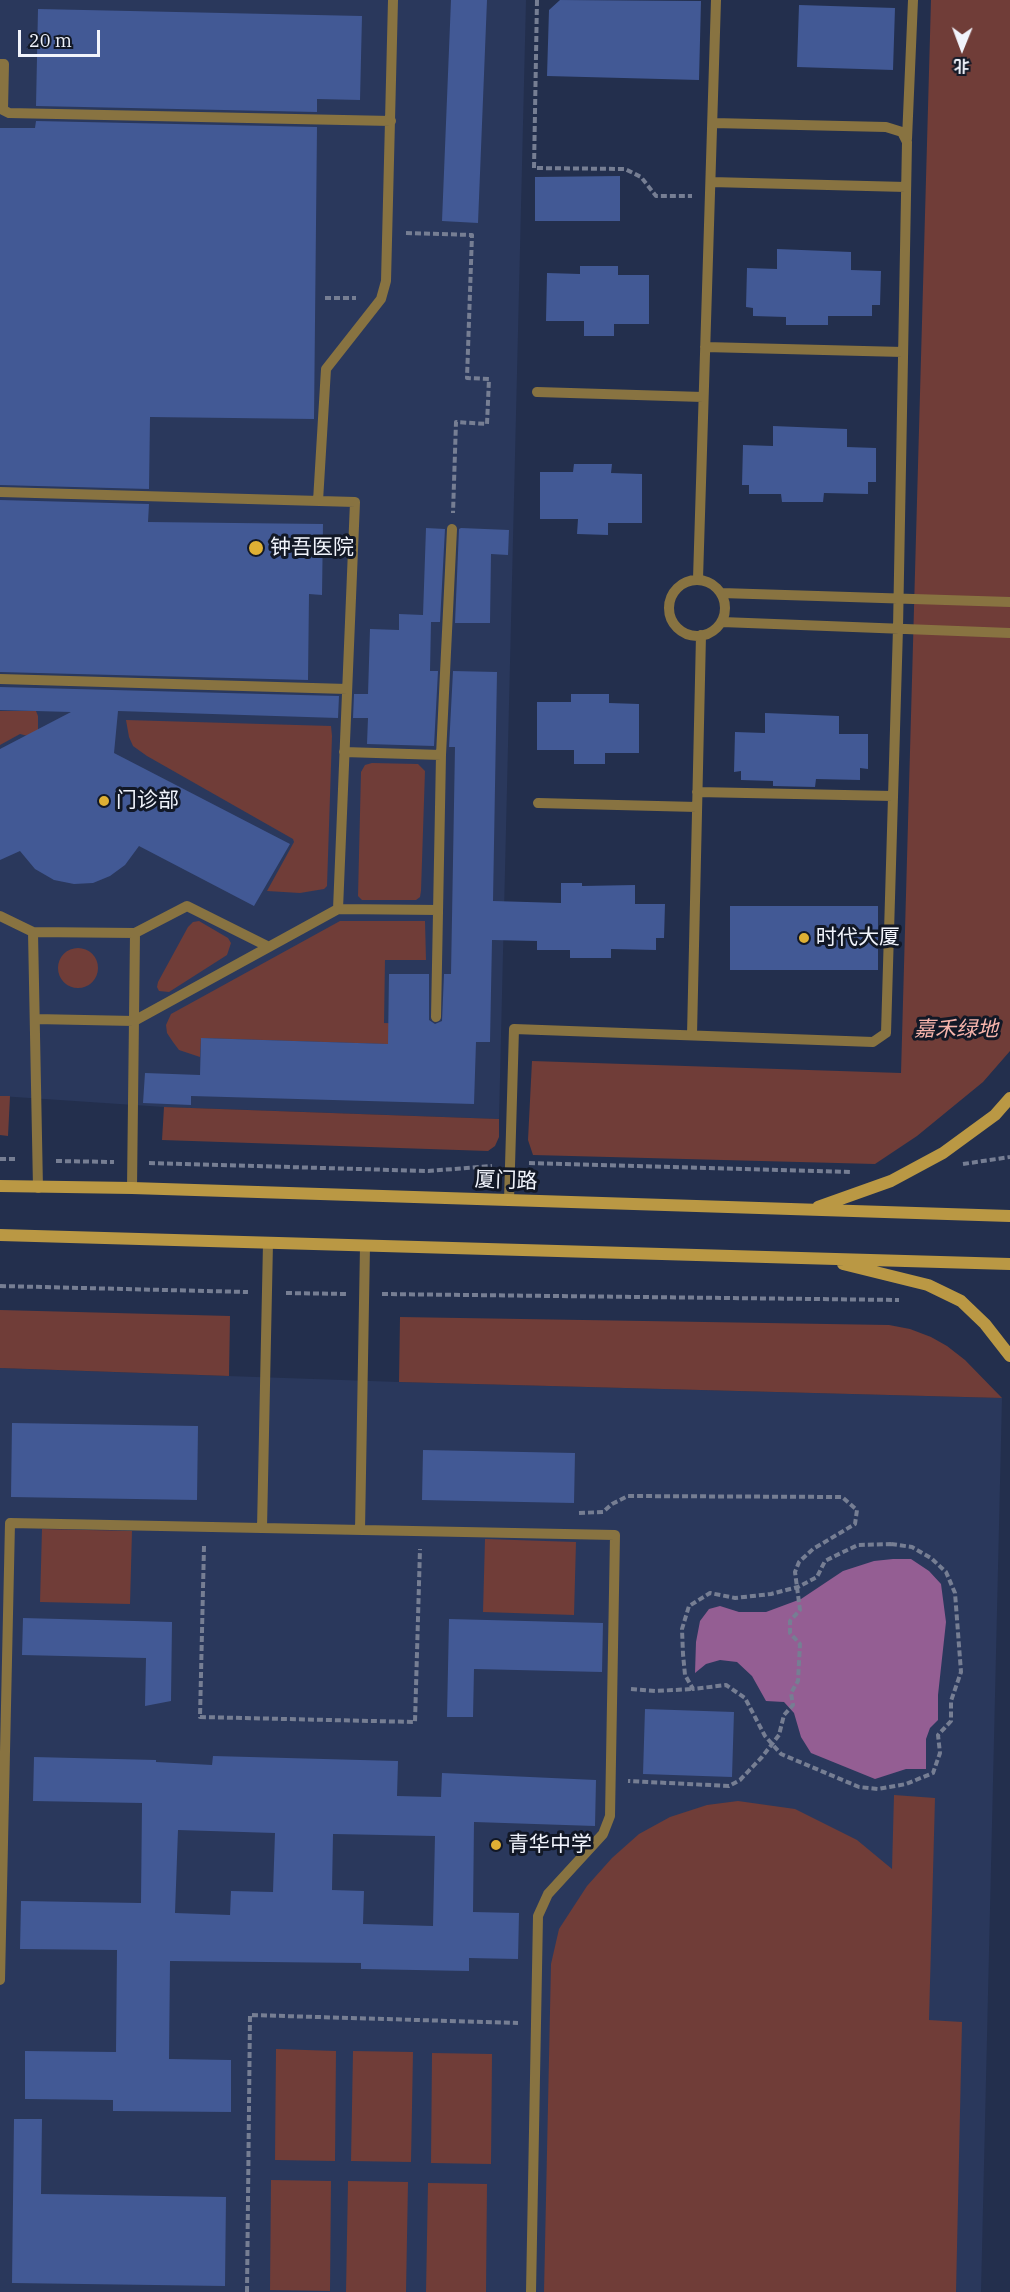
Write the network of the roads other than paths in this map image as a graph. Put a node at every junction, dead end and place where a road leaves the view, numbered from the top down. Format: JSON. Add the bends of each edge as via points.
{"nodes":[{"id":1,"x":393,"y":0,"type":"edge"},
{"id":2,"x":716,"y":0,"type":"edge"},
{"id":3,"x":913,"y":0,"type":"edge"},
{"id":4,"x":0,"y":64,"type":"edge"},
{"id":5,"x":391,"y":122,"type":"junction"},
{"id":6,"x":713,"y":123,"type":"junction"},
{"id":7,"x":907,"y":142,"type":"junction"},
{"id":8,"x":711,"y":182,"type":"junction"},
{"id":9,"x":906,"y":187,"type":"junction"},
{"id":10,"x":705,"y":347,"type":"junction"},
{"id":11,"x":903,"y":352,"type":"junction"},
{"id":12,"x":537,"y":392,"type":"dead end"},
{"id":13,"x":704,"y":397,"type":"junction"},
{"id":14,"x":0,"y":492,"type":"edge"},
{"id":15,"x":318,"y":501,"type":"junction"},
{"id":16,"x":452,"y":529,"type":"road end"},
{"id":17,"x":698,"y":579,"type":"junction"},
{"id":18,"x":721,"y":593,"type":"junction"},
{"id":19,"x":898,"y":598,"type":"junction"},
{"id":20,"x":1010,"y":602,"type":"edge"},
{"id":21,"x":722,"y":622,"type":"junction"},
{"id":22,"x":898,"y":628,"type":"junction"},
{"id":23,"x":1010,"y":633,"type":"edge"},
{"id":24,"x":701,"y":635,"type":"junction"},
{"id":25,"x":0,"y":679,"type":"edge"},
{"id":26,"x":347,"y":689,"type":"junction"},
{"id":27,"x":344,"y":752,"type":"junction"},
{"id":28,"x":441,"y":755,"type":"junction"},
{"id":29,"x":697,"y":792,"type":"junction"},
{"id":30,"x":893,"y":796,"type":"junction"},
{"id":31,"x":538,"y":803,"type":"dead end"},
{"id":32,"x":697,"y":807,"type":"junction"},
{"id":33,"x":338,"y":909,"type":"junction"},
{"id":34,"x":438,"y":910,"type":"junction"},
{"id":35,"x":0,"y":916,"type":"edge"},
{"id":36,"x":33,"y":932,"type":"junction"},
{"id":37,"x":135,"y":933,"type":"junction"},
{"id":38,"x":269,"y":947,"type":"junction"},
{"id":39,"x":436,"y":1017,"type":"dead end"},
{"id":40,"x":34,"y":1019,"type":"junction"},
{"id":41,"x":134,"y":1021,"type":"junction"},
{"id":42,"x":692,"y":1035,"type":"junction"},
{"id":43,"x":1010,"y":1098,"type":"edge"},
{"id":44,"x":0,"y":1186,"type":"edge"},
{"id":45,"x":38,"y":1188,"type":"junction"},
{"id":46,"x":132,"y":1188,"type":"junction"},
{"id":47,"x":509,"y":1200,"type":"junction"},
{"id":48,"x":812,"y":1210,"type":"junction"},
{"id":49,"x":1010,"y":1216,"type":"edge"},
{"id":50,"x":0,"y":1235,"type":"edge"},
{"id":51,"x":268,"y":1244,"type":"junction"},
{"id":52,"x":364,"y":1246,"type":"junction"},
{"id":53,"x":819,"y":1258,"type":"junction"},
{"id":54,"x":1010,"y":1264,"type":"edge"},
{"id":55,"x":1010,"y":1356,"type":"edge"},
{"id":56,"x":262,"y":1528,"type":"junction"},
{"id":57,"x":360,"y":1530,"type":"junction"},
{"id":58,"x":0,"y":1980,"type":"edge"},
{"id":59,"x":531,"y":2292,"type":"edge"}],
"edges":[{"from":1,"to":5,"type":"lane"},
{"from":2,"to":6,"type":"lane"},
{"from":3,"to":7,"type":"lane"},
{"from":4,"to":5,"type":"lane","via":[[4,64],[3,110],[9,113]]},
{"from":5,"to":15,"type":"lane","via":[[386,281],[381,299],[326,369]]},
{"from":6,"to":7,"type":"lane","via":[[886,127],[902,132]]},
{"from":6,"to":8,"type":"lane"},
{"from":7,"to":9,"type":"lane"},
{"from":8,"to":9,"type":"lane"},
{"from":8,"to":10,"type":"lane"},
{"from":9,"to":11,"type":"lane"},
{"from":10,"to":11,"type":"lane"},
{"from":10,"to":13,"type":"lane"},
{"from":11,"to":19,"type":"lane"},
{"from":12,"to":13,"type":"lane"},
{"from":13,"to":17,"type":"lane"},
{"from":14,"to":15,"type":"lane"},
{"from":15,"to":26,"type":"lane","via":[[355,502]]},
{"from":16,"to":28,"type":"lane"},
{"from":17,"to":18,"type":"lane"},
{"from":17,"to":24,"type":"lane","via":[[679,586],[673,593],[669,612],[677,627]]},
{"from":18,"to":19,"type":"lane"},
{"from":18,"to":21,"type":"lane","via":[[725,603]]},
{"from":19,"to":20,"type":"lane"},
{"from":19,"to":22,"type":"lane"},
{"from":21,"to":22,"type":"lane"},
{"from":21,"to":24,"type":"lane"},
{"from":22,"to":23,"type":"lane"},
{"from":22,"to":30,"type":"lane"},
{"from":24,"to":29,"type":"lane"},
{"from":25,"to":26,"type":"lane"},
{"from":26,"to":27,"type":"lane"},
{"from":27,"to":28,"type":"lane"},
{"from":27,"to":33,"type":"lane"},
{"from":28,"to":34,"type":"lane"},
{"from":29,"to":30,"type":"lane"},
{"from":29,"to":32,"type":"lane"},
{"from":30,"to":42,"type":"lane","via":[[886,1033],[873,1042]]},
{"from":31,"to":32,"type":"lane"},
{"from":32,"to":42,"type":"lane"},
{"from":33,"to":34,"type":"lane"},
{"from":33,"to":38,"type":"lane"},
{"from":34,"to":39,"type":"lane"},
{"from":35,"to":36,"type":"lane"},
{"from":36,"to":37,"type":"lane"},
{"from":36,"to":40,"type":"lane"},
{"from":37,"to":38,"type":"lane","via":[[187,906]]},
{"from":37,"to":41,"type":"lane"},
{"from":38,"to":41,"type":"lane"},
{"from":40,"to":41,"type":"lane"},
{"from":40,"to":45,"type":"lane"},
{"from":41,"to":46,"type":"lane"},
{"from":42,"to":47,"type":"lane","via":[[514,1029]]},
{"from":43,"to":48,"type":"street","via":[[943,1153],[891,1180]]},
{"from":44,"to":45,"type":"street","name":"厦门路"},
{"from":45,"to":46,"type":"street","name":"厦门路"},
{"from":46,"to":47,"type":"street","name":"厦门路"},
{"from":47,"to":48,"type":"street","name":"厦门路"},
{"from":48,"to":49,"type":"street","name":"厦门路"},
{"from":50,"to":51,"type":"street"},
{"from":51,"to":52,"type":"street"},
{"from":51,"to":56,"type":"lane"},
{"from":52,"to":53,"type":"street"},
{"from":52,"to":57,"type":"lane"},
{"from":53,"to":54,"type":"street"},
{"from":53,"to":55,"type":"street","via":[[928,1285],[961,1301]]},
{"from":56,"to":57,"type":"lane"},
{"from":56,"to":58,"type":"lane","via":[[10,1523]]},
{"from":57,"to":59,"type":"lane","via":[[615,1535],[610,1816],[603,1834],[548,1894],[538,1916]]}]}
